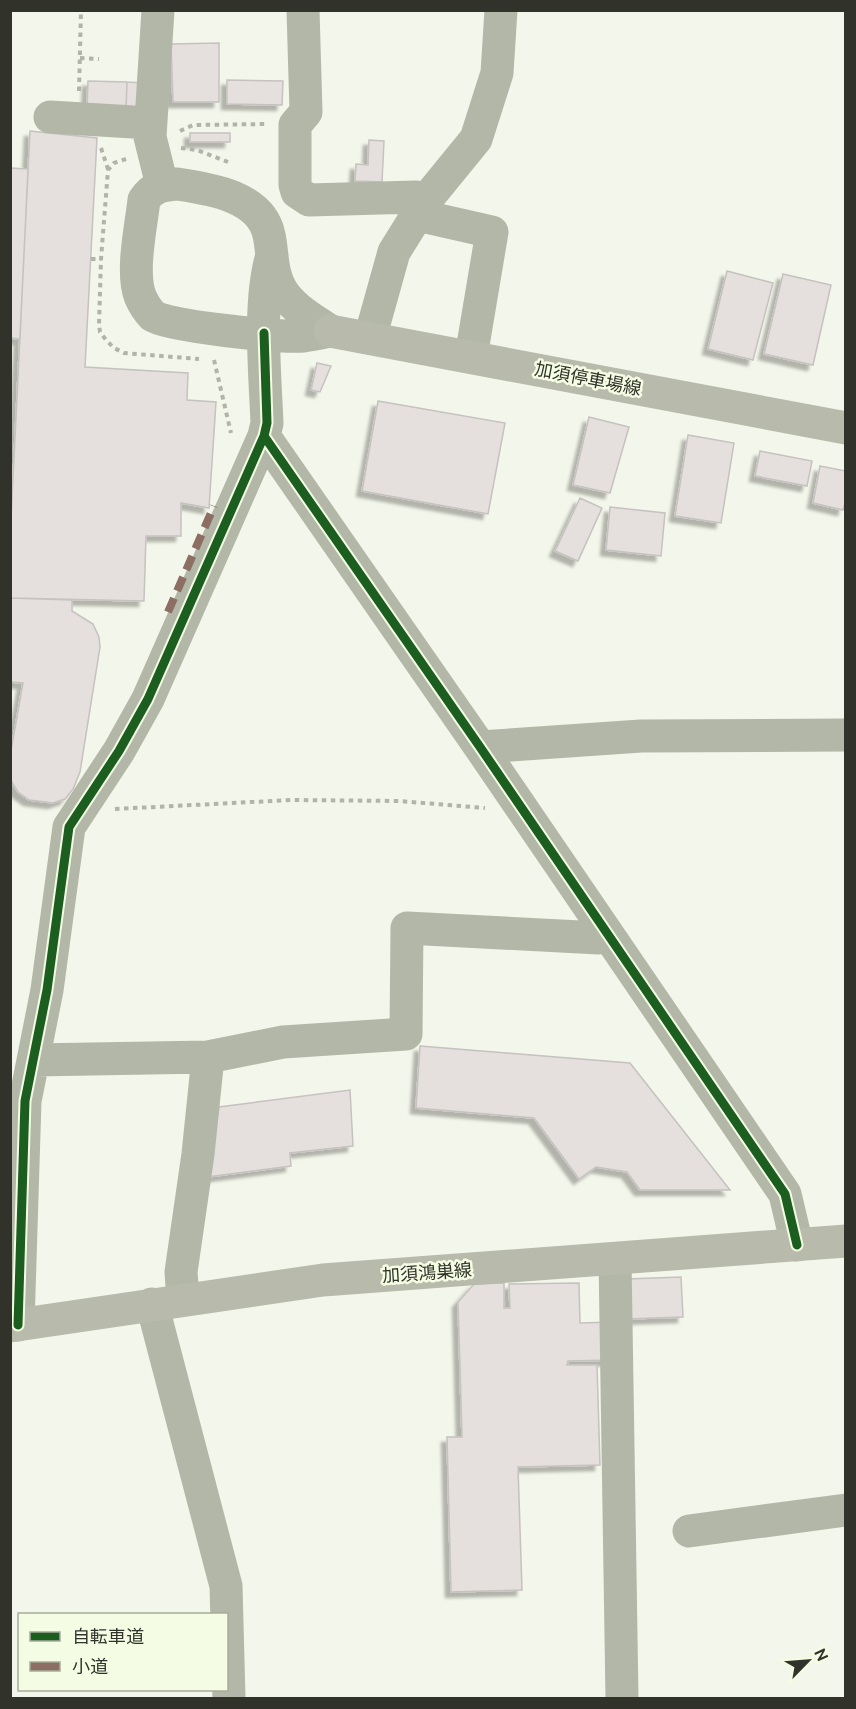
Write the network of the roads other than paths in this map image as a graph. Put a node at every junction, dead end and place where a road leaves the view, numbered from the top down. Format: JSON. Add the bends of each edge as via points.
{"nodes":[{"id":1,"x":158,"y":10,"type":"edge"},
{"id":2,"x":303,"y":10,"type":"edge"},
{"id":3,"x":501,"y":10,"type":"edge"},
{"id":4,"x":64,"y":118,"type":"road end"},
{"id":5,"x":163,"y":131,"type":"junction"},
{"id":6,"x":162,"y":185,"type":"junction"},
{"id":7,"x":422,"y":207,"type":"junction"},
{"id":8,"x":272,"y":255,"type":"junction"},
{"id":9,"x":330,"y":331,"type":"junction"},
{"id":10,"x":264,"y":333,"type":"junction"},
{"id":11,"x":370,"y":338,"type":"junction"},
{"id":12,"x":471,"y":357,"type":"junction"},
{"id":13,"x":846,"y":428,"type":"edge"},
{"id":14,"x":248,"y":438,"type":"junction"},
{"id":15,"x":846,"y":735,"type":"edge"},
{"id":16,"x":480,"y":747,"type":"junction"},
{"id":17,"x":607,"y":933,"type":"junction"},
{"id":18,"x":208,"y":1057,"type":"junction"},
{"id":19,"x":33,"y":1060,"type":"junction"},
{"id":20,"x":846,"y":1241,"type":"edge"},
{"id":21,"x":797,"y":1245,"type":"junction"},
{"id":22,"x":615,"y":1259,"type":"junction"},
{"id":23,"x":168,"y":1302,"type":"junction"},
{"id":24,"x":14,"y":1325,"type":"edge"},
{"id":25,"x":846,"y":1510,"type":"edge"},
{"id":26,"x":689,"y":1531,"type":"dead end"},
{"id":27,"x":227,"y":1613,"type":"edge"},
{"id":28,"x":228,"y":1661,"type":"edge"},
{"id":29,"x":229,"y":1698,"type":"edge"},
{"id":30,"x":622,"y":1698,"type":"edge"}],
"edges":[{"from":1,"to":5,"type":"street"},
{"from":2,"to":7,"type":"street","via":[[306,112],[296,125],[297,192],[309,200],[416,197]]},
{"from":3,"to":7,"type":"street","via":[[497,73],[476,139]]},
{"from":4,"to":5,"type":"street"},
{"from":5,"to":6,"type":"street","via":[[153,152]]},
{"from":6,"to":8,"type":"street","via":[[202,188],[249,205],[264,222]]},
{"from":6,"to":10,"type":"street","via":[[144,200],[136,276],[140,296],[152,315],[163,321]]},
{"from":7,"to":11,"type":"street","via":[[394,252]]},
{"from":7,"to":12,"type":"street","via":[[492,232]]},
{"from":8,"to":9,"type":"street","via":[[280,287],[288,298]]},
{"from":8,"to":10,"type":"street","via":[[266,274]]},
{"from":9,"to":10,"type":"street","via":[[301,336]]},
{"from":9,"to":11,"type":"main road","name":"加須停車場線"},
{"from":10,"to":14,"type":"street","via":[[267,423]]},
{"from":11,"to":12,"type":"main road","name":"加須停車場線"},
{"from":12,"to":13,"type":"main road","name":"加須停車場線"},
{"from":14,"to":16,"type":"street"},
{"from":14,"to":19,"type":"street","via":[[148,699],[69,827],[47,990]]},
{"from":15,"to":16,"type":"street","via":[[641,736]]},
{"from":16,"to":17,"type":"street"},
{"from":17,"to":18,"type":"street","via":[[599,938],[407,928],[406,1034],[283,1042]]},
{"from":17,"to":21,"type":"street","via":[[785,1194]]},
{"from":18,"to":19,"type":"street"},
{"from":18,"to":23,"type":"street","via":[[181,1272]]},
{"from":19,"to":24,"type":"street","via":[[25,1101]]},
{"from":20,"to":21,"type":"main road","name":"加須鴻巣線"},
{"from":21,"to":22,"type":"main road","name":"加須鴻巣線"},
{"from":22,"to":23,"type":"main road","name":"加須鴻巣線","via":[[323,1280]]},
{"from":22,"to":30,"type":"street"},
{"from":23,"to":24,"type":"main road","name":"加須鴻巣線"},
{"from":23,"to":27,"type":"street","via":[[226,1586]]},
{"from":25,"to":26,"type":"street"},
{"from":28,"to":29,"type":"street"}]}
